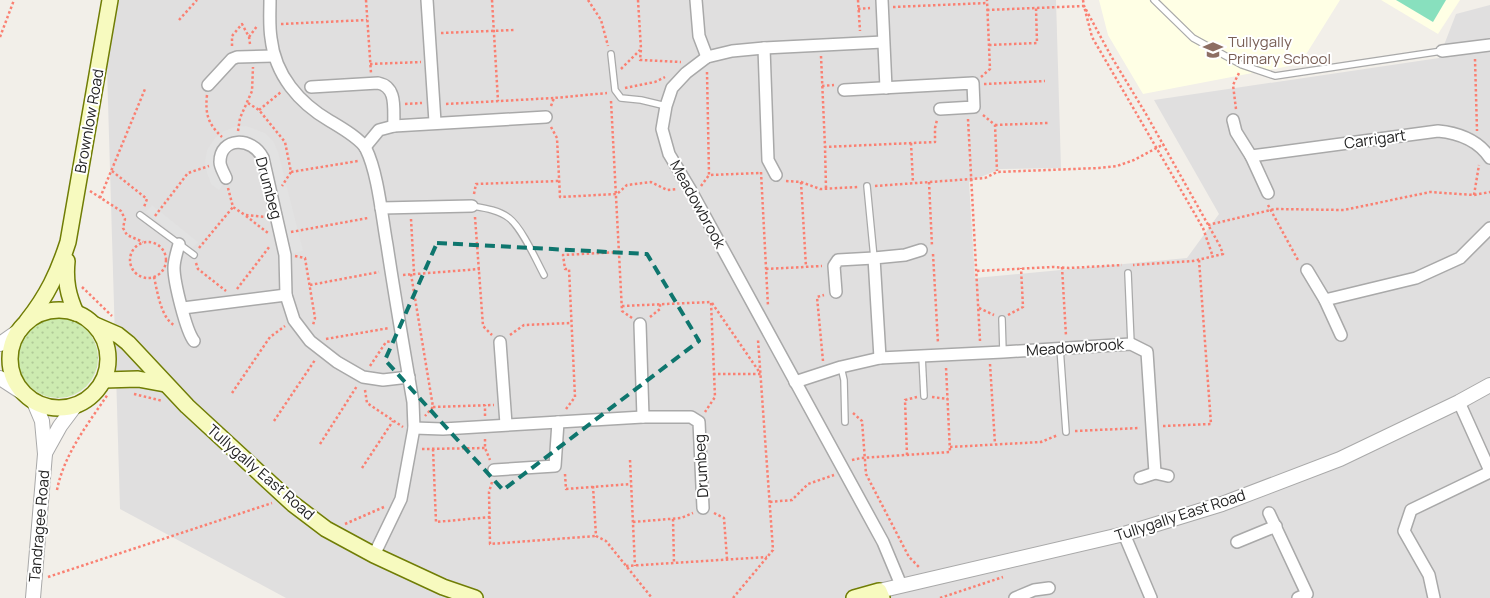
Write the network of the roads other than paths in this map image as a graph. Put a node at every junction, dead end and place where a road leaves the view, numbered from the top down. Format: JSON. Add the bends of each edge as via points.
{"nodes":[{"id":1,"x":110,"y":0,"type":"edge"},
{"id":2,"x":270,"y":0,"type":"edge"},
{"id":3,"x":427,"y":0,"type":"edge"},
{"id":4,"x":696,"y":0,"type":"edge"},
{"id":5,"x":1154,"y":0,"type":"edge"},
{"id":6,"x":882,"y":4,"type":"edge"},
{"id":7,"x":883,"y":42,"type":"junction"},
{"id":8,"x":1490,"y":45,"type":"edge"},
{"id":9,"x":764,"y":48,"type":"junction"},
{"id":10,"x":1442,"y":51,"type":"joint"},
{"id":11,"x":610,"y":54,"type":"road end"},
{"id":12,"x":274,"y":56,"type":"junction"},
{"id":13,"x":707,"y":57,"type":"junction"},
{"id":14,"x":208,"y":85,"type":"road end"},
{"id":15,"x":311,"y":87,"type":"dead end"},
{"id":16,"x":886,"y":88,"type":"junction"},
{"id":17,"x":844,"y":90,"type":"dead end"},
{"id":18,"x":666,"y":106,"type":"junction"},
{"id":19,"x":940,"y":109,"type":"road end"},
{"id":20,"x":1234,"y":116,"type":"road end"},
{"id":21,"x":546,"y":117,"type":"road end"},
{"id":22,"x":435,"y":122,"type":"junction"},
{"id":23,"x":394,"y":126,"type":"junction"},
{"id":24,"x":365,"y":147,"type":"junction"},
{"id":25,"x":1484,"y":150,"type":"edge"},
{"id":26,"x":1251,"y":156,"type":"junction"},
{"id":27,"x":776,"y":175,"type":"road end"},
{"id":28,"x":226,"y":178,"type":"road end"},
{"id":29,"x":868,"y":186,"type":"road end"},
{"id":30,"x":1268,"y":193,"type":"dead end"},
{"id":31,"x":472,"y":206,"type":"joint"},
{"id":32,"x":381,"y":208,"type":"junction"},
{"id":33,"x":140,"y":215,"type":"road end"},
{"id":34,"x":1490,"y":228,"type":"edge"},
{"id":35,"x":68,"y":242,"type":"junction"},
{"id":36,"x":179,"y":244,"type":"junction"},
{"id":37,"x":921,"y":250,"type":"dead end"},
{"id":38,"x":194,"y":255,"type":"road end"},
{"id":39,"x":874,"y":258,"type":"junction"},
{"id":40,"x":1307,"y":270,"type":"road end"},
{"id":41,"x":1128,"y":272,"type":"dead end"},
{"id":42,"x":544,"y":275,"type":"dead end"},
{"id":43,"x":836,"y":292,"type":"road end"},
{"id":44,"x":286,"y":295,"type":"junction"},
{"id":45,"x":1325,"y":300,"type":"junction"},
{"id":46,"x":183,"y":308,"type":"junction"},
{"id":47,"x":76,"y":313,"type":"junction"},
{"id":48,"x":1002,"y":319,"type":"road end"},
{"id":49,"x":640,"y":324,"type":"road end"},
{"id":50,"x":95,"y":325,"type":"junction"},
{"id":51,"x":23,"y":326,"type":"junction"},
{"id":52,"x":1341,"y":335,"type":"dead end"},
{"id":53,"x":194,"y":341,"type":"dead end"},
{"id":54,"x":500,"y":342,"type":"road end"},
{"id":55,"x":0,"y":344,"type":"edge"},
{"id":56,"x":1131,"y":344,"type":"junction"},
{"id":57,"x":1063,"y":348,"type":"junction"},
{"id":58,"x":1003,"y":352,"type":"junction"},
{"id":59,"x":922,"y":356,"type":"junction"},
{"id":60,"x":880,"y":358,"type":"junction"},
{"id":61,"x":841,"y":367,"type":"junction"},
{"id":62,"x":409,"y":377,"type":"junction"},
{"id":63,"x":0,"y":378,"type":"edge"},
{"id":64,"x":795,"y":382,"type":"junction"},
{"id":65,"x":165,"y":384,"type":"junction"},
{"id":66,"x":1490,"y":384,"type":"edge"},
{"id":67,"x":106,"y":386,"type":"junction"},
{"id":68,"x":924,"y":396,"type":"road end"},
{"id":69,"x":29,"y":397,"type":"junction"},
{"id":70,"x":1459,"y":402,"type":"junction"},
{"id":71,"x":75,"y":406,"type":"junction"},
{"id":72,"x":643,"y":417,"type":"junction"},
{"id":73,"x":558,"y":422,"type":"junction"},
{"id":74,"x":845,"y":422,"type":"dead end"},
{"id":75,"x":506,"y":424,"type":"junction"},
{"id":76,"x":414,"y":428,"type":"junction"},
{"id":77,"x":1066,"y":432,"type":"road end"},
{"id":78,"x":45,"y":454,"type":"junction"},
{"id":79,"x":494,"y":470,"type":"dead end"},
{"id":80,"x":1490,"y":472,"type":"edge"},
{"id":81,"x":1154,"y":473,"type":"junction"},
{"id":82,"x":1168,"y":476,"type":"dead end"},
{"id":83,"x":1140,"y":478,"type":"dead end"},
{"id":84,"x":703,"y":508,"type":"road end"},
{"id":85,"x":1269,"y":513,"type":"dead end"},
{"id":86,"x":1276,"y":526,"type":"junction"},
{"id":87,"x":1124,"y":534,"type":"junction"},
{"id":88,"x":1237,"y":542,"type":"dead end"},
{"id":89,"x":374,"y":555,"type":"junction"},
{"id":90,"x":901,"y":585,"type":"junction"},
{"id":91,"x":1049,"y":588,"type":"dead end"},
{"id":92,"x":881,"y":595,"type":"edge"},
{"id":93,"x":33,"y":598,"type":"edge"},
{"id":94,"x":474,"y":598,"type":"edge"},
{"id":95,"x":854,"y":598,"type":"edge"},
{"id":96,"x":1015,"y":598,"type":"edge"},
{"id":97,"x":1150,"y":598,"type":"edge"},
{"id":98,"x":1298,"y":598,"type":"edge"},
{"id":99,"x":1434,"y":598,"type":"edge"}],
"edges":[{"from":1,"to":35,"type":"main road","name":"Brownlow Road"},
{"from":2,"to":12,"type":"street","via":[[270,38]]},
{"from":3,"to":22,"type":"street"},
{"from":4,"to":13,"type":"street","via":[[699,36]]},
{"from":5,"to":10,"type":"lane","via":[[1194,38],[1242,65],[1275,76]]},
{"from":6,"to":7,"type":"street"},
{"from":7,"to":9,"type":"street","name":"Meadowbrook"},
{"from":7,"to":16,"type":"street"},
{"from":8,"to":10,"type":"street"},
{"from":9,"to":13,"type":"street","name":"Meadowbrook"},
{"from":9,"to":27,"type":"street","via":[[768,160]]},
{"from":11,"to":18,"type":"lane","via":[[615,90],[620,98]]},
{"from":12,"to":14,"type":"street","via":[[232,59]]},
{"from":12,"to":24,"type":"street","via":[[296,95]]},
{"from":13,"to":18,"type":"street","name":"Meadowbrook","via":[[672,88]]},
{"from":15,"to":23,"type":"street","via":[[384,84],[393,96]]},
{"from":16,"to":17,"type":"street"},
{"from":16,"to":19,"type":"street","via":[[973,84],[971,107]]},
{"from":18,"to":64,"type":"street","name":"Meadowbrook","via":[[662,129],[669,154]]},
{"from":20,"to":26,"type":"street","via":[[1236,132]]},
{"from":21,"to":22,"type":"street"},
{"from":22,"to":23,"type":"street"},
{"from":23,"to":24,"type":"street","via":[[379,130]]},
{"from":24,"to":32,"type":"street"},
{"from":25,"to":26,"type":"street","name":"Carrigart","via":[[1450,132],[1438,131]]},
{"from":26,"to":30,"type":"street"},
{"from":28,"to":44,"type":"street","name":"Drumbeg","via":[[220,163],[224,151],[233,144],[248,143],[258,149],[263,158],[278,236],[285,254]]},
{"from":29,"to":39,"type":"lane"},
{"from":31,"to":32,"type":"street"},
{"from":31,"to":42,"type":"lane","via":[[509,218]]},
{"from":32,"to":62,"type":"street"},
{"from":33,"to":36,"type":"lane"},
{"from":34,"to":45,"type":"street","via":[[1460,258],[1416,278]]},
{"from":35,"to":47,"type":"main road","name":"Brownlow Road","via":[[65,279]]},
{"from":35,"to":51,"type":"main road","name":"Brownlow Road","via":[[48,293]]},
{"from":36,"to":38,"type":"lane"},
{"from":36,"to":46,"type":"street","via":[[174,266]]},
{"from":37,"to":39,"type":"street"},
{"from":39,"to":43,"type":"street","via":[[838,260],[834,266]]},
{"from":39,"to":60,"type":"street"},
{"from":40,"to":45,"type":"street"},
{"from":41,"to":56,"type":"lane"},
{"from":44,"to":46,"type":"street"},
{"from":44,"to":62,"type":"street","name":"Drumbeg","via":[[294,320],[310,341],[337,362],[363,377],[383,380]]},
{"from":45,"to":52,"type":"street"},
{"from":46,"to":53,"type":"street","via":[[186,327]]},
{"from":47,"to":50,"type":"main road"},
{"from":47,"to":51,"type":"main road","via":[[64,310],[38,314]]},
{"from":48,"to":58,"type":"lane"},
{"from":49,"to":72,"type":"street"},
{"from":50,"to":65,"type":"main road","name":"Tullygally East Road","via":[[128,343]]},
{"from":50,"to":67,"type":"main road","via":[[108,350]]},
{"from":51,"to":55,"type":"street"},
{"from":51,"to":69,"type":"main road","via":[[14,340],[10,366],[15,380]]},
{"from":54,"to":75,"type":"street"},
{"from":56,"to":57,"type":"street","name":"Meadowbrook"},
{"from":56,"to":81,"type":"street","name":"Meadowbrook","via":[[1147,352]]},
{"from":57,"to":58,"type":"street","name":"Meadowbrook"},
{"from":57,"to":77,"type":"lane"},
{"from":58,"to":59,"type":"street","name":"Meadowbrook"},
{"from":59,"to":60,"type":"street","name":"Meadowbrook"},
{"from":59,"to":68,"type":"lane"},
{"from":60,"to":61,"type":"street","name":"Meadowbrook"},
{"from":61,"to":64,"type":"street","name":"Meadowbrook"},
{"from":61,"to":74,"type":"lane"},
{"from":62,"to":76,"type":"street"},
{"from":63,"to":69,"type":"street"},
{"from":64,"to":90,"type":"street","name":"Meadowbrook","via":[[883,542]]},
{"from":65,"to":67,"type":"main road","via":[[138,378]]},
{"from":65,"to":89,"type":"main road","name":"Tullygally East Road","via":[[284,496],[326,529]]},
{"from":66,"to":70,"type":"street","name":"Tullygally East Road"},
{"from":67,"to":71,"type":"main road"},
{"from":69,"to":71,"type":"main road","via":[[48,407]]},
{"from":69,"to":78,"type":"street","name":"Tandragee Road","via":[[42,421]]},
{"from":70,"to":80,"type":"street"},
{"from":70,"to":87,"type":"street","name":"Tullygally East Road","via":[[1340,459],[1222,504]]},
{"from":71,"to":78,"type":"street","name":"Tandragee Road"},
{"from":72,"to":73,"type":"street","name":"Drumbeg"},
{"from":72,"to":84,"type":"street","name":"Drumbeg","via":[[691,416],[699,422]]},
{"from":73,"to":75,"type":"street","name":"Drumbeg"},
{"from":73,"to":79,"type":"street","via":[[555,466]]},
{"from":75,"to":76,"type":"street","name":"Drumbeg"},
{"from":76,"to":89,"type":"street","via":[[401,499]]},
{"from":78,"to":93,"type":"street","name":"Tandragee Road"},
{"from":80,"to":99,"type":"street","via":[[1410,510],[1404,531],[1428,575]]},
{"from":81,"to":82,"type":"street"},
{"from":81,"to":83,"type":"street"},
{"from":85,"to":86,"type":"street"},
{"from":86,"to":88,"type":"street"},
{"from":86,"to":98,"type":"street","via":[[1307,594]]},
{"from":87,"to":90,"type":"street","name":"Tullygally East Road"},
{"from":87,"to":97,"type":"street"},
{"from":89,"to":94,"type":"main road","name":"Tullygally East Road"},
{"from":90,"to":92,"type":"street","name":"Tullygally East Road"},
{"from":91,"to":96,"type":"street"},
{"from":92,"to":95,"type":"main road","name":"Tullygally East Road"}]}
